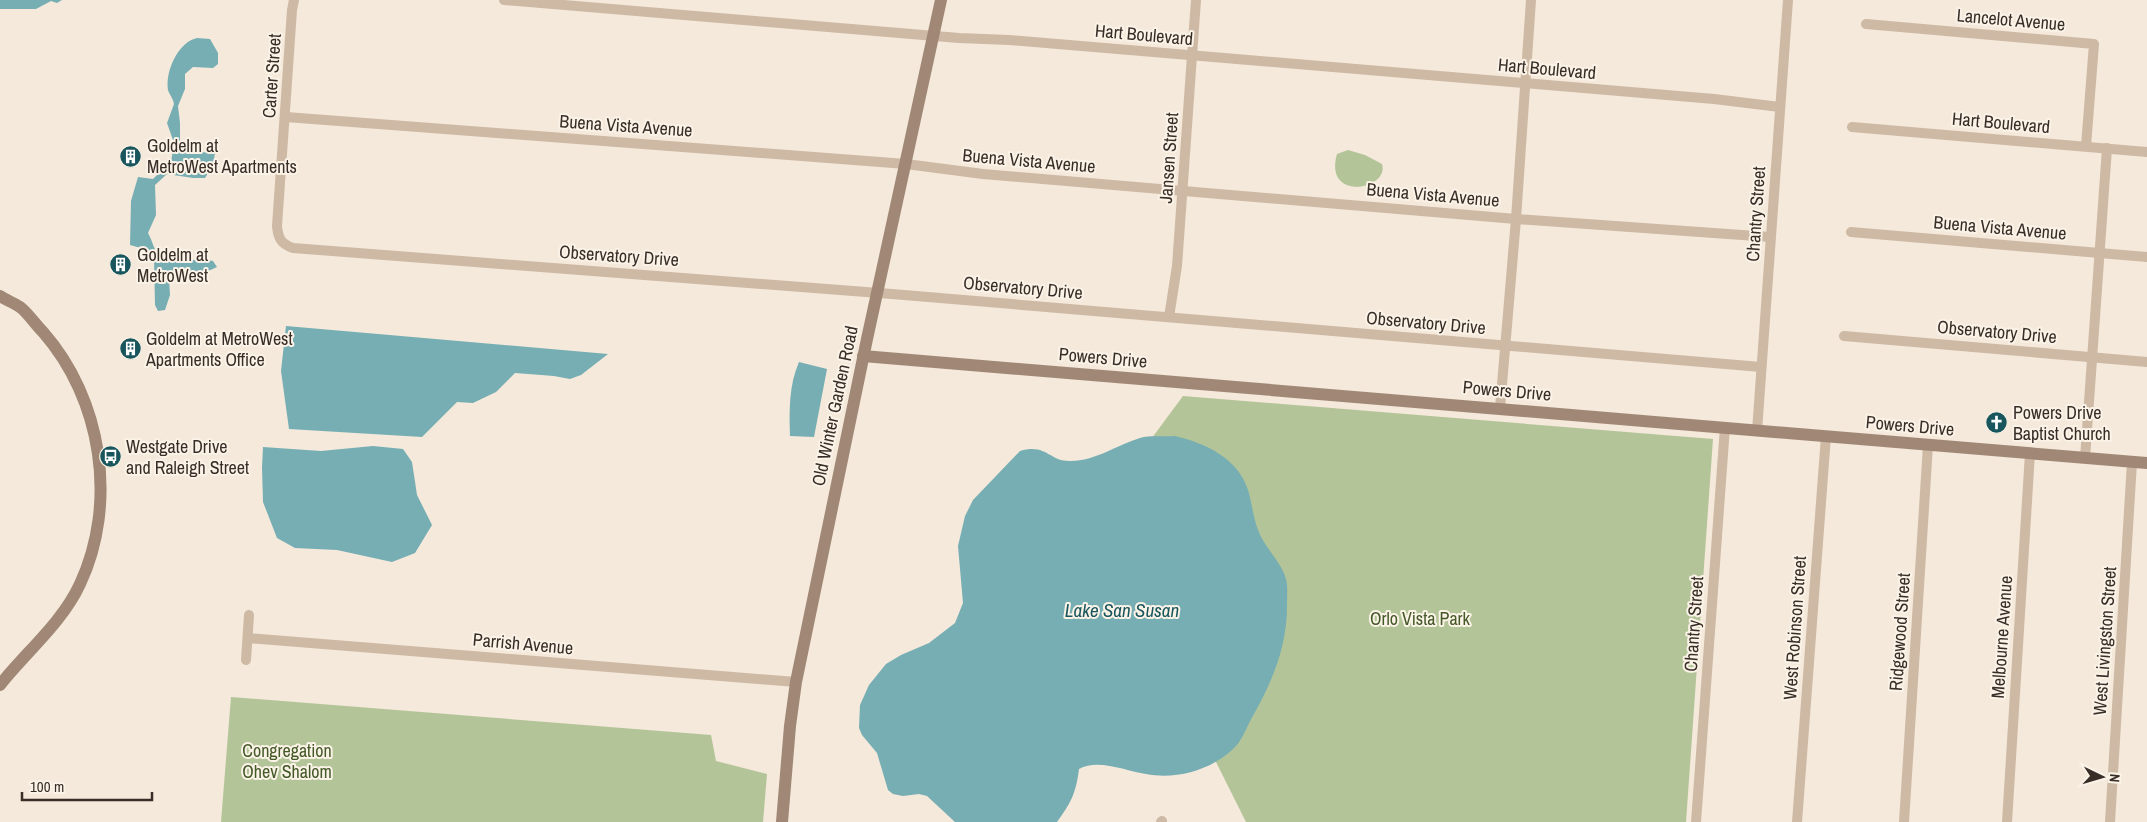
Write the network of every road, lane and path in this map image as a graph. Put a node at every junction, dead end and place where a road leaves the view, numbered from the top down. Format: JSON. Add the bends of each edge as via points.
{"nodes":[{"id":1,"x":294,"y":0,"type":"edge"},
{"id":2,"x":504,"y":0,"type":"edge"},
{"id":3,"x":941,"y":0,"type":"edge"},
{"id":4,"x":1196,"y":0,"type":"edge"},
{"id":5,"x":1531,"y":0,"type":"edge"},
{"id":6,"x":1788,"y":0,"type":"edge"},
{"id":7,"x":1866,"y":24,"type":"dead end"},
{"id":8,"x":933,"y":35,"type":"junction"},
{"id":9,"x":1192,"y":56,"type":"junction"},
{"id":10,"x":1525,"y":83,"type":"junction"},
{"id":11,"x":1780,"y":107,"type":"junction"},
{"id":12,"x":286,"y":116,"type":"junction"},
{"id":13,"x":1852,"y":127,"type":"dead end"},
{"id":14,"x":2086,"y":146,"type":"junction"},
{"id":15,"x":2107,"y":148,"type":"junction"},
{"id":16,"x":2147,"y":152,"type":"edge"},
{"id":17,"x":906,"y":164,"type":"junction"},
{"id":18,"x":1183,"y":191,"type":"junction"},
{"id":19,"x":1516,"y":219,"type":"junction"},
{"id":20,"x":1851,"y":232,"type":"dead end"},
{"id":21,"x":1770,"y":237,"type":"junction"},
{"id":22,"x":282,"y":243,"type":"joint"},
{"id":23,"x":2100,"y":252,"type":"junction"},
{"id":24,"x":2147,"y":257,"type":"edge"},
{"id":25,"x":877,"y":292,"type":"junction"},
{"id":26,"x":0,"y":296,"type":"edge"},
{"id":27,"x":1169,"y":317,"type":"junction"},
{"id":28,"x":1844,"y":336,"type":"dead end"},
{"id":29,"x":1504,"y":346,"type":"junction"},
{"id":30,"x":863,"y":356,"type":"junction"},
{"id":31,"x":2091,"y":357,"type":"junction"},
{"id":32,"x":2147,"y":362,"type":"edge"},
{"id":33,"x":1761,"y":367,"type":"junction"},
{"id":34,"x":1500,"y":408,"type":"junction"},
{"id":35,"x":1725,"y":428,"type":"junction"},
{"id":36,"x":1757,"y":430,"type":"junction"},
{"id":37,"x":1826,"y":436,"type":"junction"},
{"id":38,"x":1928,"y":445,"type":"junction"},
{"id":39,"x":2030,"y":453,"type":"junction"},
{"id":40,"x":2085,"y":458,"type":"junction"},
{"id":41,"x":2132,"y":462,"type":"junction"},
{"id":42,"x":2147,"y":463,"type":"edge"},
{"id":43,"x":249,"y":615,"type":"dead end"},
{"id":44,"x":248,"y":638,"type":"junction"},
{"id":45,"x":246,"y":660,"type":"dead end"},
{"id":46,"x":796,"y":682,"type":"junction"},
{"id":47,"x":0,"y":685,"type":"edge"},
{"id":48,"x":782,"y":822,"type":"edge"},
{"id":49,"x":1696,"y":822,"type":"edge"},
{"id":50,"x":1797,"y":822,"type":"edge"},
{"id":51,"x":1904,"y":822,"type":"edge"},
{"id":52,"x":2007,"y":822,"type":"edge"},
{"id":53,"x":2110,"y":822,"type":"edge"}],
"edges":[{"from":1,"to":12,"type":"street","name":"Carter Street"},
{"from":2,"to":8,"type":"street","name":"Hart Boulevard"},
{"from":3,"to":8,"type":"street","name":"Old Winter Garden Road"},
{"from":4,"to":9,"type":"street","name":"Jansen Street"},
{"from":5,"to":10,"type":"street"},
{"from":6,"to":11,"type":"street","name":"Chantry Street"},
{"from":7,"to":14,"type":"street","name":"Lancelot Avenue","via":[[2094,44]]},
{"from":8,"to":9,"type":"street","name":"Hart Boulevard"},
{"from":8,"to":17,"type":"street","name":"Old Winter Garden Road"},
{"from":9,"to":10,"type":"street","name":"Hart Boulevard"},
{"from":9,"to":18,"type":"street","name":"Jansen Street"},
{"from":10,"to":11,"type":"street","name":"Hart Boulevard"},
{"from":10,"to":19,"type":"street"},
{"from":11,"to":21,"type":"street","name":"Chantry Street"},
{"from":12,"to":17,"type":"street","name":"Buena Vista Avenue"},
{"from":12,"to":22,"type":"street","name":"Carter Street","via":[[277,226]]},
{"from":13,"to":14,"type":"street","name":"Hart Boulevard"},
{"from":14,"to":15,"type":"street","name":"Hart Boulevard"},
{"from":15,"to":16,"type":"street","name":"Hart Boulevard"},
{"from":15,"to":23,"type":"street"},
{"from":17,"to":18,"type":"street","name":"Buena Vista Avenue"},
{"from":17,"to":25,"type":"street","name":"Old Winter Garden Road"},
{"from":18,"to":19,"type":"street","name":"Buena Vista Avenue"},
{"from":18,"to":27,"type":"street","name":"Jansen Street"},
{"from":19,"to":21,"type":"street","name":"Buena Vista Avenue"},
{"from":19,"to":29,"type":"street"},
{"from":20,"to":23,"type":"street","name":"Buena Vista Avenue"},
{"from":21,"to":33,"type":"street","name":"Chantry Street"},
{"from":22,"to":25,"type":"street","name":"Observatory Drive","via":[[299,248]]},
{"from":23,"to":24,"type":"street","name":"Buena Vista Avenue"},
{"from":23,"to":31,"type":"street"},
{"from":25,"to":27,"type":"street","name":"Observatory Drive"},
{"from":25,"to":30,"type":"street","name":"Old Winter Garden Road"},
{"from":26,"to":47,"type":"street","via":[[21,308],[56,347],[74,380],[98,448],[101,497],[95,542],[79,585],[52,626]]},
{"from":27,"to":29,"type":"street","name":"Observatory Drive"},
{"from":28,"to":31,"type":"street","name":"Observatory Drive"},
{"from":29,"to":33,"type":"street","name":"Observatory Drive"},
{"from":29,"to":34,"type":"street"},
{"from":30,"to":34,"type":"street","name":"Powers Drive"},
{"from":30,"to":46,"type":"street","name":"Old Winter Garden Road"},
{"from":31,"to":32,"type":"street","name":"Observatory Drive"},
{"from":31,"to":40,"type":"street"},
{"from":33,"to":36,"type":"street","name":"Chantry Street"},
{"from":34,"to":35,"type":"street","name":"Powers Drive"},
{"from":35,"to":36,"type":"street","name":"Powers Drive"},
{"from":35,"to":49,"type":"street","name":"Chantry Street"},
{"from":36,"to":37,"type":"street","name":"Powers Drive"},
{"from":37,"to":38,"type":"street","name":"Powers Drive"},
{"from":37,"to":50,"type":"street","name":"West Robinson Street"},
{"from":38,"to":39,"type":"street","name":"Powers Drive"},
{"from":38,"to":51,"type":"street","name":"Ridgewood Street"},
{"from":39,"to":40,"type":"street","name":"Powers Drive"},
{"from":39,"to":52,"type":"street","name":"Melbourne Avenue"},
{"from":40,"to":41,"type":"street","name":"Powers Drive"},
{"from":41,"to":42,"type":"street","name":"Powers Drive"},
{"from":41,"to":53,"type":"street","name":"West Livingston Street"},
{"from":43,"to":44,"type":"street"},
{"from":44,"to":45,"type":"street"},
{"from":44,"to":46,"type":"street","name":"Parrish Avenue"},
{"from":46,"to":48,"type":"street","name":"Old Winter Garden Road"}]}
